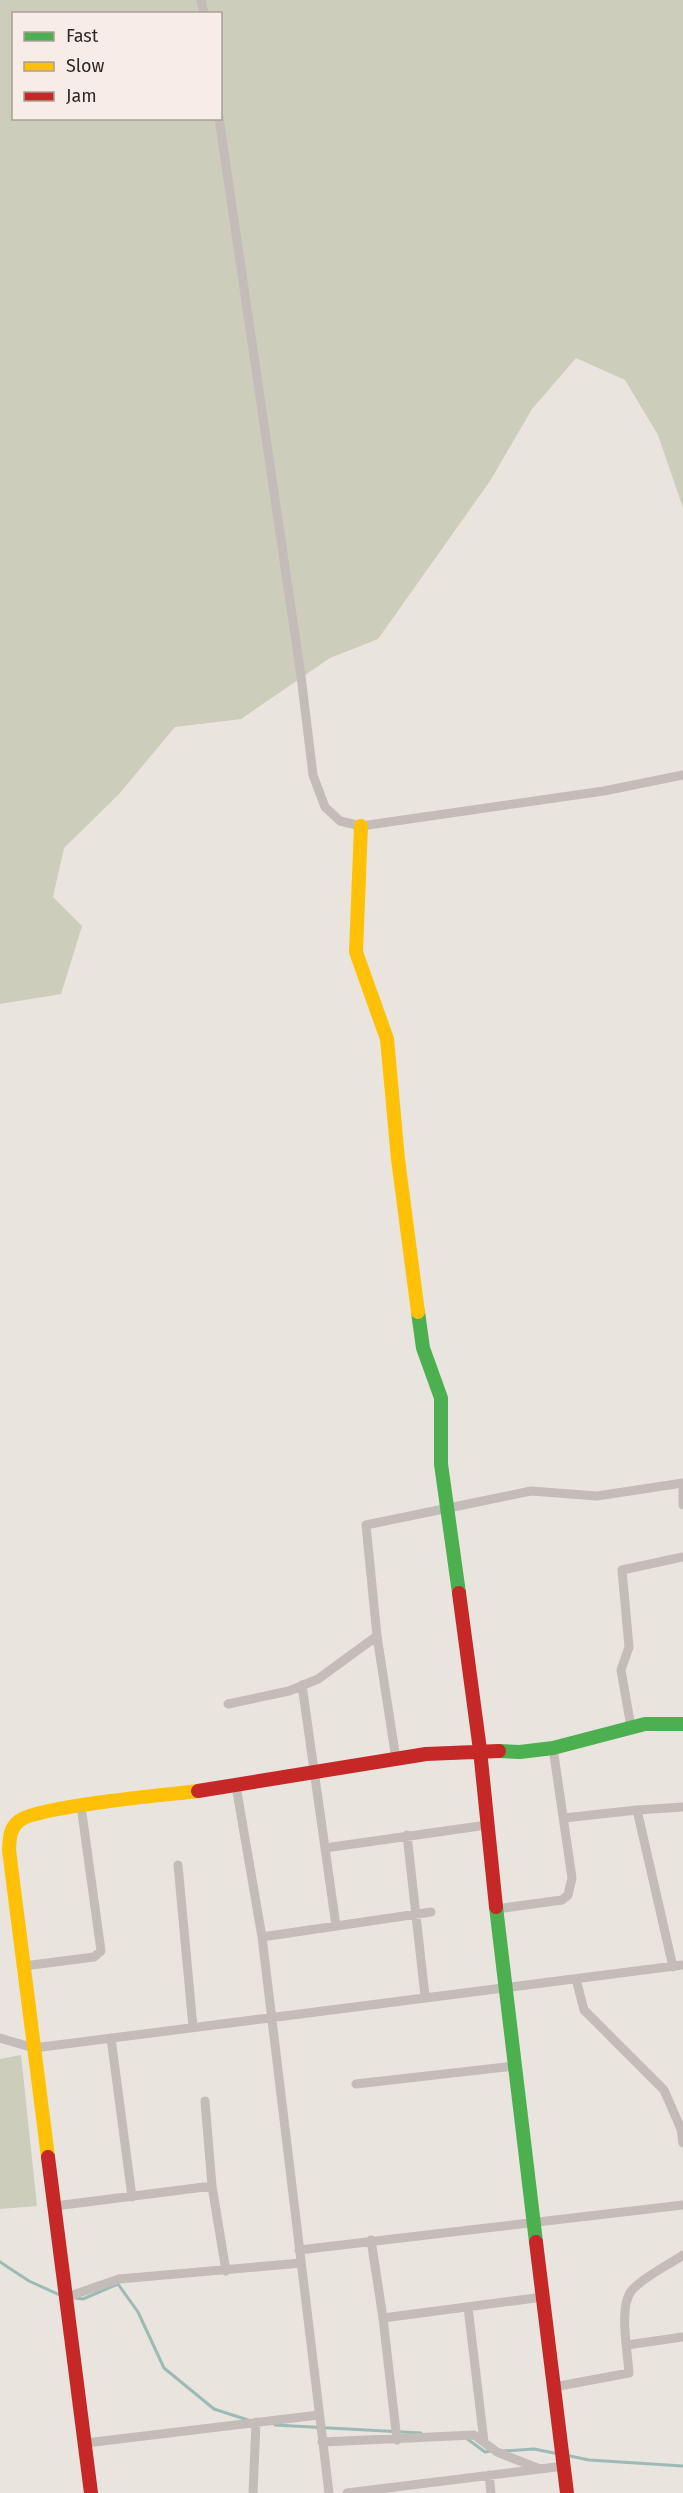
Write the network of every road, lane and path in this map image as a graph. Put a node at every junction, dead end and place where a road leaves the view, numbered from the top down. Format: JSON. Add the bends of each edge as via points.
{"nodes":[{"id":1,"x":219,"y":120,"type":"edge"},
{"id":2,"x":683,"y":775,"type":"edge"},
{"id":3,"x":362,"y":826,"type":"junction"},
{"id":4,"x":683,"y":1483,"type":"edge"},
{"id":5,"x":683,"y":1491,"type":"edge"},
{"id":6,"x":683,"y":1505,"type":"edge"},
{"id":7,"x":446,"y":1509,"type":"junction"},
{"id":8,"x":683,"y":1557,"type":"edge"},
{"id":9,"x":377,"y":1636,"type":"junction"},
{"id":10,"x":302,"y":1685,"type":"junction"},
{"id":11,"x":228,"y":1704,"type":"dead end"},
{"id":12,"x":683,"y":1724,"type":"edge"},
{"id":13,"x":631,"y":1727,"type":"junction"},
{"id":14,"x":553,"y":1748,"type":"junction"},
{"id":15,"x":480,"y":1750,"type":"junction"},
{"id":16,"x":396,"y":1759,"type":"junction"},
{"id":17,"x":315,"y":1773,"type":"junction"},
{"id":18,"x":236,"y":1786,"type":"junction"},
{"id":19,"x":81,"y":1806,"type":"junction"},
{"id":20,"x":683,"y":1807,"type":"edge"},
{"id":21,"x":637,"y":1810,"type":"junction"},
{"id":22,"x":564,"y":1818,"type":"junction"},
{"id":23,"x":488,"y":1825,"type":"junction"},
{"id":24,"x":407,"y":1835,"type":"junction"},
{"id":25,"x":325,"y":1848,"type":"junction"},
{"id":26,"x":178,"y":1866,"type":"dead end"},
{"id":27,"x":496,"y":1909,"type":"junction"},
{"id":28,"x":431,"y":1912,"type":"dead end"},
{"id":29,"x":415,"y":1914,"type":"junction"},
{"id":30,"x":336,"y":1926,"type":"junction"},
{"id":31,"x":261,"y":1936,"type":"junction"},
{"id":32,"x":683,"y":1965,"type":"edge"},
{"id":33,"x":24,"y":1966,"type":"junction"},
{"id":34,"x":673,"y":1966,"type":"junction"},
{"id":35,"x":576,"y":1979,"type":"junction"},
{"id":36,"x":505,"y":1989,"type":"junction"},
{"id":37,"x":425,"y":1996,"type":"junction"},
{"id":38,"x":269,"y":2017,"type":"junction"},
{"id":39,"x":193,"y":2027,"type":"junction"},
{"id":40,"x":0,"y":2038,"type":"edge"},
{"id":41,"x":111,"y":2038,"type":"junction"},
{"id":42,"x":34,"y":2048,"type":"junction"},
{"id":43,"x":515,"y":2066,"type":"junction"},
{"id":44,"x":356,"y":2084,"type":"dead end"},
{"id":45,"x":205,"y":2101,"type":"dead end"},
{"id":46,"x":683,"y":2143,"type":"edge"},
{"id":47,"x":212,"y":2186,"type":"junction"},
{"id":48,"x":132,"y":2197,"type":"junction"},
{"id":49,"x":683,"y":2205,"type":"edge"},
{"id":50,"x":55,"y":2206,"type":"junction"},
{"id":51,"x":534,"y":2223,"type":"junction"},
{"id":52,"x":371,"y":2240,"type":"junction"},
{"id":53,"x":299,"y":2250,"type":"junction"},
{"id":54,"x":683,"y":2255,"type":"edge"},
{"id":55,"x":301,"y":2263,"type":"junction"},
{"id":56,"x":226,"y":2271,"type":"junction"},
{"id":57,"x":543,"y":2297,"type":"junction"},
{"id":58,"x":67,"y":2298,"type":"junction"},
{"id":59,"x":468,"y":2307,"type":"junction"},
{"id":60,"x":383,"y":2318,"type":"junction"},
{"id":61,"x":683,"y":2337,"type":"edge"},
{"id":62,"x":627,"y":2345,"type":"junction"},
{"id":63,"x":554,"y":2387,"type":"junction"},
{"id":64,"x":319,"y":2415,"type":"junction"},
{"id":65,"x":256,"y":2422,"type":"junction"},
{"id":66,"x":397,"y":2440,"type":"junction"},
{"id":67,"x":322,"y":2442,"type":"junction"},
{"id":68,"x":484,"y":2442,"type":"junction"},
{"id":69,"x":86,"y":2443,"type":"junction"},
{"id":70,"x":564,"y":2466,"type":"junction"},
{"id":71,"x":540,"y":2469,"type":"junction"},
{"id":72,"x":489,"y":2475,"type":"junction"},
{"id":73,"x":91,"y":2493,"type":"edge"},
{"id":74,"x":253,"y":2493,"type":"edge"},
{"id":75,"x":329,"y":2493,"type":"edge"},
{"id":76,"x":346,"y":2493,"type":"edge"},
{"id":77,"x":491,"y":2493,"type":"edge"},
{"id":78,"x":567,"y":2493,"type":"edge"}],
"edges":[{"from":1,"to":3,"type":"street","via":[[313,775],[325,807],[340,821]]},
{"from":2,"to":3,"type":"street"},
{"from":3,"to":7,"type":"street","via":[[357,952],[387,1039],[398,1159],[423,1347],[441,1398]]},
{"from":4,"to":7,"type":"street","via":[[597,1496],[531,1491]]},
{"from":5,"to":6,"type":"street"},
{"from":7,"to":9,"type":"street","via":[[366,1525]]},
{"from":7,"to":15,"type":"street"},
{"from":8,"to":13,"type":"street","via":[[622,1570],[629,1647],[621,1670]]},
{"from":9,"to":10,"type":"street","via":[[318,1679]]},
{"from":9,"to":16,"type":"street"},
{"from":10,"to":11,"type":"street"},
{"from":10,"to":17,"type":"street"},
{"from":12,"to":13,"type":"street"},
{"from":13,"to":14,"type":"street"},
{"from":14,"to":15,"type":"street","via":[[520,1752]]},
{"from":14,"to":22,"type":"street"},
{"from":15,"to":16,"type":"street"},
{"from":15,"to":23,"type":"street"},
{"from":16,"to":17,"type":"street"},
{"from":17,"to":18,"type":"street"},
{"from":17,"to":25,"type":"street"},
{"from":18,"to":19,"type":"street"},
{"from":18,"to":31,"type":"street"},
{"from":19,"to":33,"type":"street","via":[[33,1814],[11,1828],[9,1850]]},
{"from":19,"to":33,"type":"street","via":[[101,1951],[94,1958]]},
{"from":20,"to":21,"type":"street"},
{"from":21,"to":22,"type":"street"},
{"from":21,"to":34,"type":"street"},
{"from":22,"to":27,"type":"street","via":[[572,1878],[568,1895],[562,1900]]},
{"from":23,"to":24,"type":"street"},
{"from":23,"to":27,"type":"street"},
{"from":24,"to":25,"type":"street"},
{"from":24,"to":29,"type":"street"},
{"from":25,"to":30,"type":"street"},
{"from":26,"to":39,"type":"street"},
{"from":27,"to":36,"type":"street"},
{"from":28,"to":29,"type":"street"},
{"from":29,"to":30,"type":"street"},
{"from":29,"to":37,"type":"street"},
{"from":30,"to":31,"type":"street"},
{"from":31,"to":38,"type":"street"},
{"from":32,"to":34,"type":"street"},
{"from":33,"to":42,"type":"street"},
{"from":34,"to":35,"type":"street"},
{"from":35,"to":36,"type":"street"},
{"from":35,"to":46,"type":"street","via":[[584,2010],[664,2090]]},
{"from":36,"to":37,"type":"street"},
{"from":36,"to":43,"type":"street"},
{"from":37,"to":38,"type":"street"},
{"from":38,"to":39,"type":"street"},
{"from":38,"to":53,"type":"street"},
{"from":39,"to":41,"type":"street"},
{"from":40,"to":42,"type":"street"},
{"from":41,"to":42,"type":"street"},
{"from":41,"to":48,"type":"street"},
{"from":42,"to":50,"type":"street"},
{"from":43,"to":44,"type":"street"},
{"from":43,"to":51,"type":"street"},
{"from":45,"to":47,"type":"street"},
{"from":47,"to":48,"type":"street"},
{"from":47,"to":56,"type":"street"},
{"from":48,"to":50,"type":"street"},
{"from":49,"to":51,"type":"street"},
{"from":50,"to":58,"type":"street"},
{"from":51,"to":52,"type":"street"},
{"from":51,"to":57,"type":"street"},
{"from":52,"to":53,"type":"street"},
{"from":52,"to":60,"type":"street"},
{"from":53,"to":55,"type":"street"},
{"from":54,"to":62,"type":"street","via":[[632,2290],[624,2311]]},
{"from":55,"to":56,"type":"street"},
{"from":55,"to":64,"type":"street"},
{"from":56,"to":58,"type":"street","via":[[119,2279]]},
{"from":57,"to":59,"type":"street"},
{"from":57,"to":63,"type":"street"},
{"from":58,"to":69,"type":"street"},
{"from":59,"to":60,"type":"street"},
{"from":59,"to":68,"type":"street"},
{"from":60,"to":66,"type":"street"},
{"from":61,"to":62,"type":"street"},
{"from":62,"to":63,"type":"street","via":[[629,2373]]},
{"from":63,"to":70,"type":"street"},
{"from":64,"to":65,"type":"street"},
{"from":64,"to":67,"type":"street"},
{"from":65,"to":69,"type":"street"},
{"from":65,"to":74,"type":"street"},
{"from":66,"to":67,"type":"street"},
{"from":66,"to":68,"type":"street","via":[[474,2435]]},
{"from":67,"to":75,"type":"street"},
{"from":68,"to":71,"type":"street","via":[[496,2452]]},
{"from":69,"to":73,"type":"street"},
{"from":70,"to":71,"type":"street"},
{"from":70,"to":78,"type":"street"},
{"from":71,"to":72,"type":"street"},
{"from":72,"to":76,"type":"street"},
{"from":72,"to":77,"type":"street"}]}
